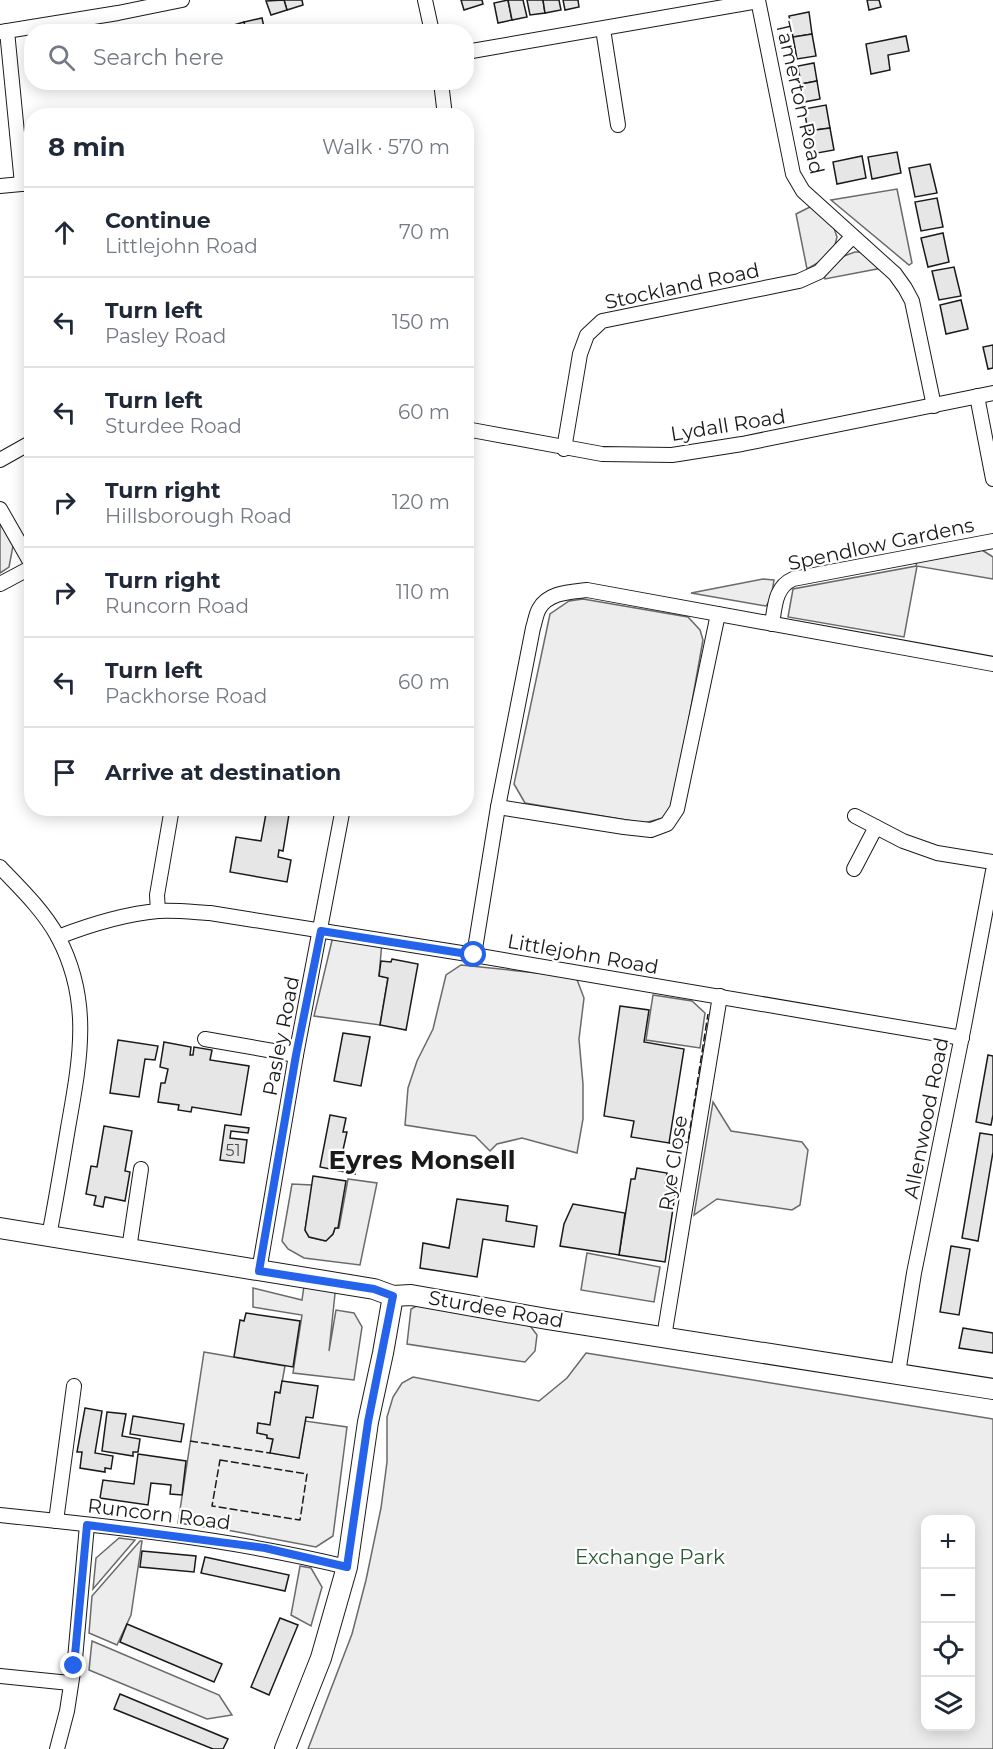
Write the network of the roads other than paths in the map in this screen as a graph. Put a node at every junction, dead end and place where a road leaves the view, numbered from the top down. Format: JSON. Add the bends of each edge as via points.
{"nodes":[{"id":1,"x":182,"y":0,"type":"edge"},
{"id":2,"x":425,"y":0,"type":"edge"},
{"id":3,"x":758,"y":0,"type":"edge"},
{"id":4,"x":686,"y":7,"type":"edge"},
{"id":5,"x":51,"y":24,"type":"edge"},
{"id":6,"x":430,"y":24,"type":"edge"},
{"id":7,"x":603,"y":28,"type":"junction"},
{"id":8,"x":24,"y":29,"type":"edge"},
{"id":9,"x":3,"y":32,"type":"edge"},
{"id":10,"x":474,"y":51,"type":"edge"},
{"id":11,"x":442,"y":90,"type":"edge"},
{"id":12,"x":444,"y":108,"type":"edge"},
{"id":13,"x":618,"y":125,"type":"dead end"},
{"id":14,"x":24,"y":164,"type":"edge"},
{"id":15,"x":24,"y":183,"type":"edge"},
{"id":16,"x":0,"y":186,"type":"edge"},
{"id":17,"x":852,"y":237,"type":"junction"},
{"id":18,"x":993,"y":393,"type":"edge"},
{"id":19,"x":977,"y":396,"type":"junction"},
{"id":20,"x":934,"y":406,"type":"junction"},
{"id":21,"x":474,"y":431,"type":"edge"},
{"id":22,"x":24,"y":446,"type":"edge"},
{"id":23,"x":564,"y":449,"type":"junction"},
{"id":24,"x":0,"y":460,"type":"edge"},
{"id":25,"x":993,"y":479,"type":"edge"},
{"id":26,"x":0,"y":508,"type":"edge"},
{"id":27,"x":993,"y":541,"type":"edge"},
{"id":28,"x":24,"y":552,"type":"edge"},
{"id":29,"x":24,"y":571,"type":"edge"},
{"id":30,"x":0,"y":585,"type":"edge"},
{"id":31,"x":718,"y":614,"type":"junction"},
{"id":32,"x":772,"y":624,"type":"junction"},
{"id":33,"x":993,"y":664,"type":"edge"},
{"id":34,"x":498,"y":807,"type":"junction"},
{"id":35,"x":171,"y":816,"type":"edge"},
{"id":36,"x":342,"y":816,"type":"edge"},
{"id":37,"x":855,"y":816,"type":"dead end"},
{"id":38,"x":876,"y":827,"type":"junction"},
{"id":39,"x":993,"y":862,"type":"edge"},
{"id":40,"x":0,"y":867,"type":"edge"},
{"id":41,"x":854,"y":869,"type":"dead end"},
{"id":42,"x":993,"y":872,"type":"edge"},
{"id":43,"x":158,"y":911,"type":"junction"},
{"id":44,"x":321,"y":931,"type":"junction"},
{"id":45,"x":58,"y":937,"type":"junction"},
{"id":46,"x":474,"y":955,"type":"junction"},
{"id":47,"x":720,"y":996,"type":"junction"},
{"id":48,"x":962,"y":1038,"type":"junction"},
{"id":49,"x":205,"y":1039,"type":"dead end"},
{"id":50,"x":296,"y":1055,"type":"junction"},
{"id":51,"x":141,"y":1169,"type":"dead end"},
{"id":52,"x":0,"y":1228,"type":"edge"},
{"id":53,"x":49,"y":1236,"type":"junction"},
{"id":54,"x":129,"y":1249,"type":"junction"},
{"id":55,"x":259,"y":1271,"type":"junction"},
{"id":56,"x":393,"y":1296,"type":"junction"},
{"id":57,"x":664,"y":1337,"type":"junction"},
{"id":58,"x":898,"y":1373,"type":"junction"},
{"id":59,"x":74,"y":1386,"type":"dead end"},
{"id":60,"x":993,"y":1389,"type":"edge"},
{"id":61,"x":0,"y":1515,"type":"edge"},
{"id":62,"x":56,"y":1521,"type":"junction"},
{"id":63,"x":87,"y":1525,"type":"junction"},
{"id":64,"x":347,"y":1567,"type":"junction"},
{"id":65,"x":0,"y":1676,"type":"edge"},
{"id":66,"x":70,"y":1683,"type":"junction"},
{"id":67,"x":57,"y":1749,"type":"edge"},
{"id":68,"x":285,"y":1749,"type":"edge"}],
"edges":[{"from":1,"to":5,"type":"street"},
{"from":2,"to":6,"type":"street"},
{"from":3,"to":4,"type":"street","name":"Tamerton Road"},
{"from":3,"to":17,"type":"street","name":"Tamerton Road","via":[[793,174],[803,191]]},
{"from":4,"to":7,"type":"street","name":"Tamerton Road"},
{"from":7,"to":10,"type":"street","name":"Tamerton Road"},
{"from":7,"to":13,"type":"street"},
{"from":8,"to":9,"type":"street"},
{"from":9,"to":14,"type":"street"},
{"from":11,"to":12,"type":"street"},
{"from":15,"to":16,"type":"street"},
{"from":17,"to":20,"type":"street","name":"Tamerton Road","via":[[894,274],[912,301]]},
{"from":17,"to":23,"type":"street","name":"Stockland Road","via":[[819,272],[799,281],[602,321],[588,335],[580,354]]},
{"from":18,"to":19,"type":"street","name":"Lydall Road"},
{"from":19,"to":20,"type":"street","name":"Lydall Road"},
{"from":19,"to":25,"type":"street"},
{"from":20,"to":23,"type":"street","name":"Lydall Road","via":[[672,455]]},
{"from":21,"to":23,"type":"street","name":"Lydall Road"},
{"from":22,"to":24,"type":"street"},
{"from":26,"to":28,"type":"street"},
{"from":27,"to":32,"type":"street","name":"Spendlow Gardens","via":[[793,579],[780,589]]},
{"from":29,"to":30,"type":"street"},
{"from":31,"to":32,"type":"street"},
{"from":31,"to":34,"type":"street","via":[[677,810],[667,824],[651,830]]},
{"from":31,"to":34,"type":"street","via":[[588,590],[551,597],[539,608],[533,628]]},
{"from":32,"to":33,"type":"street"},
{"from":34,"to":46,"type":"street"},
{"from":35,"to":43,"type":"street","via":[[157,895]]},
{"from":36,"to":44,"type":"street","name":"Pasley Road"},
{"from":37,"to":38,"type":"street"},
{"from":38,"to":39,"type":"street","via":[[938,853]]},
{"from":38,"to":41,"type":"street"},
{"from":40,"to":45,"type":"street"},
{"from":42,"to":48,"type":"street","name":"Allenwood Road"},
{"from":43,"to":44,"type":"street","name":"Littlejohn Road","via":[[210,913]]},
{"from":43,"to":45,"type":"street","name":"Littlejohn Road","via":[[113,919]]},
{"from":44,"to":46,"type":"street","name":"Littlejohn Road"},
{"from":44,"to":50,"type":"street","name":"Pasley Road"},
{"from":45,"to":53,"type":"street","via":[[73,974],[82,1020],[78,1075]]},
{"from":46,"to":47,"type":"street","name":"Littlejohn Road"},
{"from":47,"to":48,"type":"street","name":"Littlejohn Road"},
{"from":47,"to":57,"type":"street","name":"Rye Close"},
{"from":48,"to":58,"type":"street","name":"Allenwood Road","via":[[914,1273]]},
{"from":49,"to":50,"type":"street"},
{"from":50,"to":55,"type":"street","name":"Pasley Road"},
{"from":51,"to":54,"type":"street"},
{"from":52,"to":53,"type":"street","name":"Sturdee Road"},
{"from":53,"to":54,"type":"street","name":"Sturdee Road"},
{"from":54,"to":55,"type":"street","name":"Sturdee Road"},
{"from":55,"to":56,"type":"street","name":"Sturdee Road","via":[[374,1289]]},
{"from":56,"to":57,"type":"street","name":"Sturdee Road","via":[[411,1295]]},
{"from":56,"to":64,"type":"street","via":[[368,1422]]},
{"from":57,"to":58,"type":"street","name":"Sturdee Road"},
{"from":58,"to":60,"type":"street","name":"Sturdee Road"},
{"from":59,"to":62,"type":"street"},
{"from":61,"to":62,"type":"street","name":"Runcorn Road"},
{"from":62,"to":63,"type":"street","name":"Runcorn Road"},
{"from":63,"to":64,"type":"street","name":"Runcorn Road","via":[[265,1548]]},
{"from":63,"to":66,"type":"street"},
{"from":64,"to":68,"type":"street","via":[[321,1658]]},
{"from":65,"to":66,"type":"street"},
{"from":66,"to":67,"type":"street"}]}
